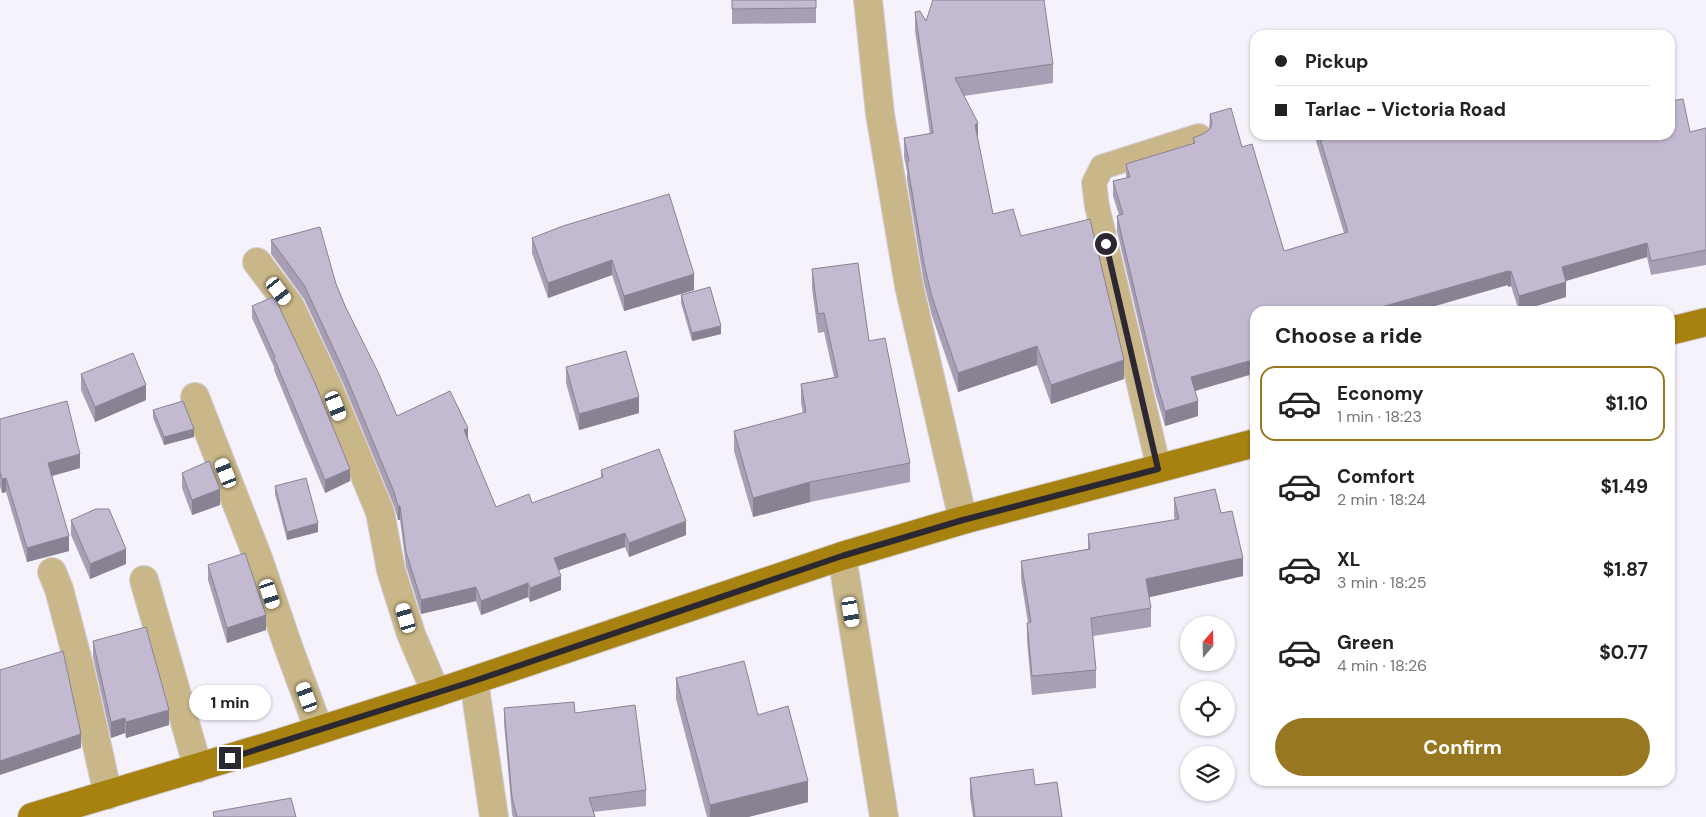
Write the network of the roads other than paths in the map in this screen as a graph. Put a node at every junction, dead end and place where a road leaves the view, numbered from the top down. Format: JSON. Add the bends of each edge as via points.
{"nodes":[{"id":1,"x":868,"y":0,"type":"edge"},
{"id":2,"x":1199,"y":136,"type":"edge"},
{"id":3,"x":256,"y":262,"type":"dead end"},
{"id":4,"x":1706,"y":322,"type":"edge"},
{"id":5,"x":1675,"y":330,"type":"edge"},
{"id":6,"x":195,"y":397,"type":"dead end"},
{"id":7,"x":1250,"y":444,"type":"edge"},
{"id":8,"x":1158,"y":469,"type":"junction"},
{"id":9,"x":963,"y":520,"type":"junction"},
{"id":10,"x":842,"y":556,"type":"junction"},
{"id":11,"x":52,"y":572,"type":"dead end"},
{"id":12,"x":144,"y":580,"type":"dead end"},
{"id":13,"x":474,"y":681,"type":"junction"},
{"id":14,"x":436,"y":693,"type":"junction"},
{"id":15,"x":319,"y":730,"type":"junction"},
{"id":16,"x":198,"y":768,"type":"junction"},
{"id":17,"x":108,"y":795,"type":"junction"},
{"id":18,"x":32,"y":817,"type":"edge"},
{"id":19,"x":494,"y":817,"type":"edge"},
{"id":20,"x":884,"y":817,"type":"edge"}],
"edges":[{"from":1,"to":9,"type":"street","via":[[880,114],[909,286]]},
{"from":2,"to":8,"type":"lane","via":[[1102,167],[1094,183]]},
{"from":3,"to":14,"type":"street","via":[[290,306],[380,512],[391,570],[405,616]]},
{"from":4,"to":5,"type":"main road"},
{"from":6,"to":15,"type":"street","via":[[258,558]]},
{"from":7,"to":8,"type":"main road"},
{"from":8,"to":9,"type":"main road"},
{"from":9,"to":10,"type":"main road"},
{"from":10,"to":13,"type":"main road"},
{"from":10,"to":20,"type":"street"},
{"from":11,"to":17,"type":"street","via":[[80,669]]},
{"from":12,"to":16,"type":"street"},
{"from":13,"to":14,"type":"main road"},
{"from":13,"to":19,"type":"street"},
{"from":14,"to":15,"type":"main road"},
{"from":15,"to":16,"type":"main road"},
{"from":16,"to":17,"type":"main road"},
{"from":17,"to":18,"type":"main road"}]}
